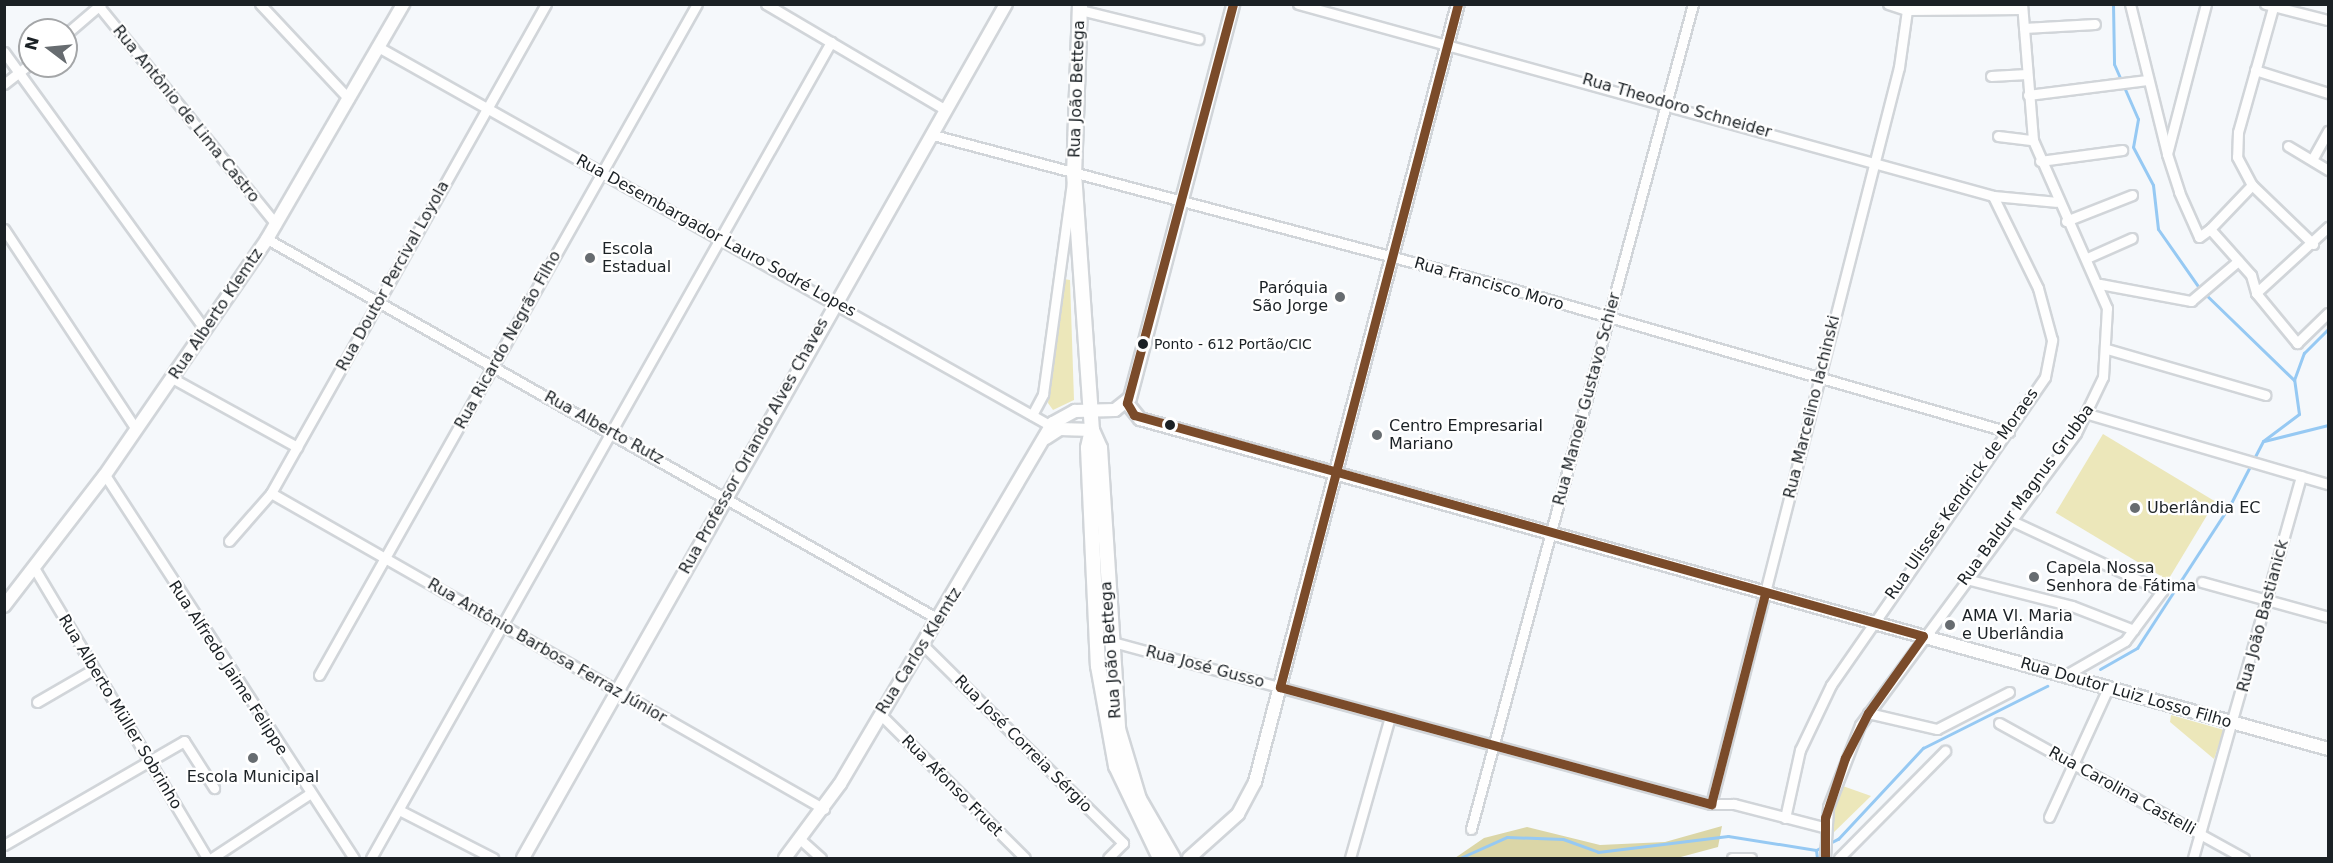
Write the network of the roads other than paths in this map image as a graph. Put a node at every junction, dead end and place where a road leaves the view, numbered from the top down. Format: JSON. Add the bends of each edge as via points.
{"nodes":[{"id":1,"x":260,"y":4,"type":"edge"},
{"id":2,"x":403,"y":4,"type":"edge"},
{"id":3,"x":546,"y":4,"type":"edge"},
{"id":4,"x":697,"y":4,"type":"edge"},
{"id":5,"x":766,"y":4,"type":"edge"},
{"id":6,"x":1006,"y":4,"type":"edge"},
{"id":7,"x":1233,"y":4,"type":"edge"},
{"id":8,"x":1298,"y":4,"type":"edge"},
{"id":9,"x":1458,"y":4,"type":"edge"},
{"id":10,"x":1693,"y":4,"type":"edge"},
{"id":11,"x":1888,"y":4,"type":"edge"},
{"id":12,"x":2130,"y":4,"type":"edge"},
{"id":13,"x":2205,"y":4,"type":"edge"},
{"id":14,"x":99,"y":5,"type":"edge"},
{"id":15,"x":2271,"y":5,"type":"edge"},
{"id":16,"x":1080,"y":7,"type":"edge"},
{"id":17,"x":2022,"y":7,"type":"edge"},
{"id":18,"x":1906,"y":10,"type":"junction"},
{"id":19,"x":2328,"y":20,"type":"edge"},
{"id":20,"x":78,"y":23,"type":"edge"},
{"id":21,"x":2096,"y":24,"type":"dead end"},
{"id":22,"x":2024,"y":28,"type":"junction"},
{"id":23,"x":1198,"y":39,"type":"dead end"},
{"id":24,"x":831,"y":42,"type":"junction"},
{"id":25,"x":1447,"y":45,"type":"junction"},
{"id":26,"x":380,"y":48,"type":"junction"},
{"id":27,"x":4,"y":52,"type":"edge"},
{"id":28,"x":2255,"y":70,"type":"junction"},
{"id":29,"x":18,"y":71,"type":"edge"},
{"id":30,"x":18,"y":73,"type":"edge"},
{"id":31,"x":2027,"y":74,"type":"junction"},
{"id":32,"x":1991,"y":76,"type":"dead end"},
{"id":33,"x":23,"y":78,"type":"edge"},
{"id":34,"x":2146,"y":80,"type":"junction"},
{"id":35,"x":4,"y":84,"type":"edge"},
{"id":36,"x":2328,"y":93,"type":"edge"},
{"id":37,"x":2028,"y":95,"type":"junction"},
{"id":38,"x":349,"y":99,"type":"junction"},
{"id":39,"x":1666,"y":103,"type":"junction"},
{"id":40,"x":487,"y":108,"type":"junction"},
{"id":41,"x":946,"y":110,"type":"junction"},
{"id":42,"x":2328,"y":131,"type":"edge"},
{"id":43,"x":933,"y":135,"type":"junction"},
{"id":44,"x":1998,"y":136,"type":"dead end"},
{"id":45,"x":2033,"y":140,"type":"junction"},
{"id":46,"x":2288,"y":146,"type":"dead end"},
{"id":47,"x":2122,"y":150,"type":"dead end"},
{"id":48,"x":2167,"y":154,"type":"junction"},
{"id":49,"x":2313,"y":158,"type":"junction"},
{"id":50,"x":1875,"y":161,"type":"junction"},
{"id":51,"x":2040,"y":161,"type":"junction"},
{"id":52,"x":2328,"y":170,"type":"edge"},
{"id":53,"x":603,"y":172,"type":"junction"},
{"id":54,"x":1074,"y":173,"type":"junction"},
{"id":55,"x":2252,"y":185,"type":"junction"},
{"id":56,"x":2132,"y":195,"type":"dead end"},
{"id":57,"x":1993,"y":196,"type":"junction"},
{"id":58,"x":1182,"y":200,"type":"junction"},
{"id":59,"x":2056,"y":202,"type":"junction"},
{"id":60,"x":2066,"y":221,"type":"junction"},
{"id":61,"x":276,"y":224,"type":"junction"},
{"id":62,"x":2328,"y":227,"type":"edge"},
{"id":63,"x":4,"y":229,"type":"edge"},
{"id":64,"x":2210,"y":229,"type":"junction"},
{"id":65,"x":718,"y":237,"type":"junction"},
{"id":66,"x":2132,"y":238,"type":"dead end"},
{"id":67,"x":267,"y":239,"type":"junction"},
{"id":68,"x":2313,"y":244,"type":"junction"},
{"id":69,"x":1392,"y":256,"type":"junction"},
{"id":70,"x":2087,"y":258,"type":"junction"},
{"id":71,"x":2238,"y":261,"type":"junction"},
{"id":72,"x":2100,"y":284,"type":"junction"},
{"id":73,"x":2256,"y":293,"type":"junction"},
{"id":74,"x":379,"y":301,"type":"junction"},
{"id":75,"x":835,"y":302,"type":"junction"},
{"id":76,"x":2328,"y":313,"type":"edge"},
{"id":77,"x":1609,"y":317,"type":"junction"},
{"id":78,"x":205,"y":330,"type":"junction"},
{"id":79,"x":2107,"y":349,"type":"junction"},
{"id":80,"x":494,"y":366,"type":"junction"},
{"id":81,"x":172,"y":378,"type":"junction"},
{"id":82,"x":1819,"y":378,"type":"junction"},
{"id":83,"x":2265,"y":395,"type":"dead end"},
{"id":84,"x":1127,"y":403,"type":"junction"},
{"id":85,"x":1090,"y":411,"type":"junction"},
{"id":86,"x":2088,"y":414,"type":"junction"},
{"id":87,"x":1032,"y":415,"type":"junction"},
{"id":88,"x":1051,"y":426,"type":"junction"},
{"id":89,"x":136,"y":429,"type":"junction"},
{"id":90,"x":1092,"y":430,"type":"junction"},
{"id":91,"x":609,"y":431,"type":"junction"},
{"id":92,"x":2009,"y":432,"type":"junction"},
{"id":93,"x":1045,"y":439,"type":"junction"},
{"id":94,"x":297,"y":447,"type":"junction"},
{"id":95,"x":1336,"y":473,"type":"junction"},
{"id":96,"x":105,"y":476,"type":"junction"},
{"id":97,"x":2301,"y":476,"type":"junction"},
{"id":98,"x":2328,"y":484,"type":"edge"},
{"id":99,"x":271,"y":494,"type":"junction"},
{"id":100,"x":724,"y":496,"type":"junction"},
{"id":101,"x":2010,"y":520,"type":"junction"},
{"id":102,"x":1551,"y":533,"type":"junction"},
{"id":103,"x":229,"y":540,"type":"dead end"},
{"id":104,"x":385,"y":558,"type":"junction"},
{"id":105,"x":33,"y":566,"type":"junction"},
{"id":106,"x":1966,"y":579,"type":"junction"},
{"id":107,"x":2202,"y":582,"type":"dead end"},
{"id":108,"x":1765,"y":592,"type":"junction"},
{"id":109,"x":2268,"y":600,"type":"junction"},
{"id":110,"x":4,"y":606,"type":"edge"},
{"id":111,"x":2328,"y":617,"type":"edge"},
{"id":112,"x":938,"y":620,"type":"junction"},
{"id":113,"x":1872,"y":622,"type":"junction"},
{"id":114,"x":503,"y":628,"type":"junction"},
{"id":115,"x":2134,"y":630,"type":"junction"},
{"id":116,"x":1923,"y":636,"type":"junction"},
{"id":117,"x":1109,"y":641,"type":"junction"},
{"id":118,"x":922,"y":644,"type":"junction"},
{"id":119,"x":94,"y":669,"type":"junction"},
{"id":120,"x":319,"y":675,"type":"dead end"},
{"id":121,"x":2064,"y":675,"type":"junction"},
{"id":122,"x":1280,"y":687,"type":"junction"},
{"id":123,"x":2108,"y":688,"type":"junction"},
{"id":124,"x":619,"y":692,"type":"junction"},
{"id":125,"x":2009,"y":692,"type":"dead end"},
{"id":126,"x":37,"y":702,"type":"dead end"},
{"id":127,"x":1868,"y":713,"type":"junction"},
{"id":128,"x":880,"y":714,"type":"junction"},
{"id":129,"x":1390,"y":717,"type":"junction"},
{"id":130,"x":1999,"y":723,"type":"dead end"},
{"id":131,"x":2235,"y":723,"type":"junction"},
{"id":132,"x":1494,"y":745,"type":"junction"},
{"id":133,"x":2328,"y":749,"type":"edge"},
{"id":134,"x":1944,"y":751,"type":"dead end"},
{"id":135,"x":147,"y":758,"type":"junction"},
{"id":136,"x":2073,"y":764,"type":"junction"},
{"id":137,"x":214,"y":788,"type":"dead end"},
{"id":138,"x":309,"y":794,"type":"junction"},
{"id":139,"x":1711,"y":804,"type":"junction"},
{"id":140,"x":824,"y":808,"type":"junction"},
{"id":141,"x":399,"y":810,"type":"junction"},
{"id":142,"x":2049,"y":817,"type":"dead end"},
{"id":143,"x":1785,"y":818,"type":"junction"},
{"id":144,"x":1823,"y":826,"type":"junction"},
{"id":145,"x":1471,"y":829,"type":"dead end"},
{"id":146,"x":2201,"y":834,"type":"junction"},
{"id":147,"x":801,"y":840,"type":"junction"},
{"id":148,"x":4,"y":845,"type":"edge"},
{"id":149,"x":1159,"y":855,"type":"edge"},
{"id":150,"x":209,"y":858,"type":"edge"},
{"id":151,"x":354,"y":858,"type":"edge"},
{"id":152,"x":371,"y":858,"type":"edge"},
{"id":153,"x":492,"y":858,"type":"edge"},
{"id":154,"x":524,"y":858,"type":"edge"},
{"id":155,"x":785,"y":858,"type":"edge"},
{"id":156,"x":821,"y":858,"type":"edge"},
{"id":157,"x":1025,"y":858,"type":"edge"},
{"id":158,"x":1108,"y":858,"type":"edge"},
{"id":159,"x":1173,"y":858,"type":"edge"},
{"id":160,"x":1189,"y":858,"type":"edge"},
{"id":161,"x":1350,"y":858,"type":"edge"},
{"id":162,"x":1732,"y":858,"type":"edge"},
{"id":163,"x":1750,"y":858,"type":"edge"},
{"id":164,"x":1825,"y":858,"type":"edge"},
{"id":165,"x":1839,"y":858,"type":"edge"},
{"id":166,"x":2193,"y":858,"type":"edge"},
{"id":167,"x":2244,"y":858,"type":"edge"}],
"edges":[{"from":1,"to":38,"type":"street"},
{"from":2,"to":26,"type":"street","name":"Rua Alberto Klemtz"},
{"from":3,"to":40,"type":"street","name":"Rua Doutor Percival Loyola"},
{"from":4,"to":53,"type":"street","name":"Rua Ricardo Negrão Filho"},
{"from":5,"to":24,"type":"street"},
{"from":6,"to":41,"type":"street","name":"Rua Professor Orlando Alves Chaves"},
{"from":7,"to":58,"type":"street"},
{"from":8,"to":25,"type":"street","name":"Rua Theodoro Schneider"},
{"from":9,"to":25,"type":"street"},
{"from":10,"to":39,"type":"street","name":"Rua Manoel Gustavo Schier"},
{"from":11,"to":18,"type":"street"},
{"from":12,"to":34,"type":"street"},
{"from":13,"to":48,"type":"street"},
{"from":14,"to":20,"type":"street"},
{"from":14,"to":61,"type":"street","name":"Rua Antônio de Lima Castro"},
{"from":15,"to":19,"type":"street"},
{"from":15,"to":28,"type":"street"},
{"from":16,"to":23,"type":"street"},
{"from":16,"to":54,"type":"main road","name":"Rua João Bettega"},
{"from":17,"to":18,"type":"street"},
{"from":17,"to":22,"type":"street","name":"Rua Baldur Magnus Grubba"},
{"from":18,"to":50,"type":"street","name":"Rua Marcelino Iachinski"},
{"from":21,"to":22,"type":"street"},
{"from":22,"to":31,"type":"street","name":"Rua Baldur Magnus Grubba"},
{"from":24,"to":41,"type":"street"},
{"from":24,"to":65,"type":"street"},
{"from":25,"to":39,"type":"street","name":"Rua Theodoro Schneider"},
{"from":25,"to":69,"type":"street"},
{"from":26,"to":38,"type":"street","name":"Rua Alberto Klemtz"},
{"from":26,"to":40,"type":"street","name":"Rua Desembargador Lauro Sodré Lopes"},
{"from":27,"to":29,"type":"street"},
{"from":28,"to":36,"type":"street"},
{"from":28,"to":55,"type":"street","via":[[2236,149]]},
{"from":30,"to":35,"type":"street"},
{"from":31,"to":32,"type":"street"},
{"from":31,"to":37,"type":"street","name":"Rua Baldur Magnus Grubba"},
{"from":33,"to":78,"type":"street"},
{"from":34,"to":37,"type":"street"},
{"from":34,"to":48,"type":"street"},
{"from":37,"to":45,"type":"street","name":"Rua Baldur Magnus Grubba"},
{"from":38,"to":61,"type":"street","name":"Rua Alberto Klemtz"},
{"from":39,"to":50,"type":"street","name":"Rua Theodoro Schneider"},
{"from":39,"to":77,"type":"street","name":"Rua Manoel Gustavo Schier"},
{"from":40,"to":53,"type":"street","name":"Rua Desembargador Lauro Sodré Lopes"},
{"from":40,"to":74,"type":"street","name":"Rua Doutor Percival Loyola"},
{"from":41,"to":43,"type":"street","name":"Rua Professor Orlando Alves Chaves"},
{"from":42,"to":49,"type":"street"},
{"from":43,"to":54,"type":"street","name":"Rua Francisco Moro"},
{"from":43,"to":75,"type":"street","name":"Rua Professor Orlando Alves Chaves"},
{"from":44,"to":45,"type":"street"},
{"from":45,"to":51,"type":"street","name":"Rua Baldur Magnus Grubba"},
{"from":46,"to":49,"type":"street"},
{"from":47,"to":51,"type":"street"},
{"from":48,"to":64,"type":"street","via":[[2199,237]]},
{"from":49,"to":52,"type":"street"},
{"from":50,"to":57,"type":"street","name":"Rua Theodoro Schneider"},
{"from":50,"to":82,"type":"street","name":"Rua Marcelino Iachinski"},
{"from":51,"to":59,"type":"street","name":"Rua Baldur Magnus Grubba"},
{"from":53,"to":65,"type":"street","name":"Rua Desembargador Lauro Sodré Lopes"},
{"from":53,"to":80,"type":"street","name":"Rua Ricardo Negrão Filho"},
{"from":54,"to":58,"type":"street","name":"Rua Francisco Moro"},
{"from":54,"to":85,"type":"main road","name":"Rua João Bettega"},
{"from":54,"to":87,"type":"street","name":"Rua João Bettega","via":[[1043,394]]},
{"from":55,"to":64,"type":"street"},
{"from":55,"to":68,"type":"street"},
{"from":56,"to":60,"type":"street"},
{"from":57,"to":59,"type":"street","name":"Rua Theodoro Schneider"},
{"from":57,"to":92,"type":"street","name":"Rua Ulisses Kendrick de Moraes","via":[[2038,288],[2052,340],[2045,377]]},
{"from":58,"to":69,"type":"street","name":"Rua Francisco Moro"},
{"from":58,"to":84,"type":"street"},
{"from":59,"to":60,"type":"street","name":"Rua Baldur Magnus Grubba"},
{"from":60,"to":70,"type":"street","name":"Rua Baldur Magnus Grubba"},
{"from":61,"to":67,"type":"street","name":"Rua Alberto Klemtz"},
{"from":62,"to":68,"type":"street"},
{"from":63,"to":89,"type":"street"},
{"from":64,"to":71,"type":"street"},
{"from":65,"to":75,"type":"street","name":"Rua Desembargador Lauro Sodré Lopes"},
{"from":65,"to":91,"type":"street"},
{"from":66,"to":70,"type":"street"},
{"from":67,"to":74,"type":"street","name":"Rua Alberto Rutz"},
{"from":67,"to":78,"type":"street","name":"Rua Alberto Klemtz"},
{"from":68,"to":73,"type":"street"},
{"from":69,"to":77,"type":"street","name":"Rua Francisco Moro"},
{"from":69,"to":95,"type":"street"},
{"from":70,"to":72,"type":"street","name":"Rua Baldur Magnus Grubba"},
{"from":71,"to":72,"type":"street","via":[[2199,295]]},
{"from":71,"to":73,"type":"street","via":[[2253,279]]},
{"from":72,"to":79,"type":"street","name":"Rua Baldur Magnus Grubba"},
{"from":73,"to":76,"type":"street","via":[[2297,343]]},
{"from":74,"to":80,"type":"street","name":"Rua Alberto Rutz"},
{"from":74,"to":94,"type":"street","name":"Rua Doutor Percival Loyola"},
{"from":75,"to":87,"type":"street","name":"Rua Desembargador Lauro Sodré Lopes"},
{"from":75,"to":100,"type":"street","name":"Rua Professor Orlando Alves Chaves"},
{"from":77,"to":82,"type":"street","name":"Rua Francisco Moro"},
{"from":77,"to":102,"type":"street","name":"Rua Manoel Gustavo Schier"},
{"from":78,"to":81,"type":"street","name":"Rua Alberto Klemtz"},
{"from":79,"to":83,"type":"street"},
{"from":79,"to":86,"type":"street","name":"Rua Baldur Magnus Grubba"},
{"from":80,"to":91,"type":"street","name":"Rua Alberto Rutz"},
{"from":80,"to":104,"type":"street","name":"Rua Ricardo Negrão Filho"},
{"from":81,"to":89,"type":"street","name":"Rua Alberto Klemtz"},
{"from":81,"to":94,"type":"street"},
{"from":82,"to":92,"type":"street","name":"Rua Francisco Moro"},
{"from":82,"to":108,"type":"street","name":"Rua Marcelino Iachinski"},
{"from":84,"to":85,"type":"street","via":[[1115,410]]},
{"from":84,"to":95,"type":"street","name":"Rua Doutor Luiz Losso Filho","via":[[1140,419]]},
{"from":85,"to":88,"type":"street","via":[[1066,414]]},
{"from":85,"to":90,"type":"main road","name":"Rua João Bettega"},
{"from":86,"to":97,"type":"street"},
{"from":86,"to":101,"type":"street","name":"Rua Baldur Magnus Grubba"},
{"from":87,"to":88,"type":"street","name":"Rua Desembargador Lauro Sodré Lopes"},
{"from":88,"to":93,"type":"street","name":"Rua Carlos Klemtz"},
{"from":89,"to":96,"type":"street","name":"Rua Alberto Klemtz"},
{"from":90,"to":93,"type":"street","via":[[1060,429]]},
{"from":90,"to":117,"type":"main road","name":"Rua João Bettega","via":[[1100,448]]},
{"from":90,"to":149,"type":"main road","name":"Rua João Bettega","via":[[1088,448],[1101,694],[1120,776]]},
{"from":91,"to":100,"type":"street","name":"Rua Alberto Rutz"},
{"from":91,"to":114,"type":"street"},
{"from":92,"to":113,"type":"street","name":"Rua Ulisses Kendrick de Moraes"},
{"from":93,"to":112,"type":"street","name":"Rua Carlos Klemtz"},
{"from":94,"to":99,"type":"street","name":"Rua Doutor Percival Loyola"},
{"from":95,"to":102,"type":"street","name":"Rua Doutor Luiz Losso Filho"},
{"from":95,"to":122,"type":"street"},
{"from":96,"to":105,"type":"street","name":"Rua Alberto Klemtz"},
{"from":96,"to":138,"type":"street","name":"Rua Alfredo Jaime Felippe"},
{"from":97,"to":98,"type":"street"},
{"from":97,"to":109,"type":"street","name":"Rua João Bastianick"},
{"from":99,"to":103,"type":"street","name":"Rua Doutor Percival Loyola"},
{"from":99,"to":104,"type":"street","name":"Rua Antônio Barbosa Ferraz Júnior"},
{"from":100,"to":112,"type":"street","name":"Rua Alberto Rutz"},
{"from":100,"to":124,"type":"street","name":"Rua Professor Orlando Alves Chaves"},
{"from":101,"to":106,"type":"street","name":"Rua Baldur Magnus Grubba"},
{"from":101,"to":115,"type":"street","via":[[2162,591]]},
{"from":102,"to":108,"type":"street","name":"Rua Doutor Luiz Losso Filho"},
{"from":102,"to":132,"type":"street","name":"Rua Manoel Gustavo Schier"},
{"from":104,"to":114,"type":"street","name":"Rua Antônio Barbosa Ferraz Júnior"},
{"from":104,"to":120,"type":"street","name":"Rua Ricardo Negrão Filho"},
{"from":105,"to":110,"type":"street","name":"Rua Alberto Klemtz"},
{"from":105,"to":119,"type":"street","name":"Rua Alberto Müller Sobrinho"},
{"from":106,"to":115,"type":"street","via":[[2072,606]]},
{"from":106,"to":116,"type":"street","name":"Rua Baldur Magnus Grubba"},
{"from":107,"to":109,"type":"street"},
{"from":108,"to":113,"type":"street","name":"Rua Doutor Luiz Losso Filho"},
{"from":108,"to":139,"type":"street","name":"Rua Marcelino Iachinski"},
{"from":109,"to":111,"type":"street"},
{"from":109,"to":131,"type":"street","name":"Rua João Bastianick"},
{"from":112,"to":118,"type":"street","name":"Rua Carlos Klemtz"},
{"from":113,"to":116,"type":"street","name":"Rua Doutor Luiz Losso Filho"},
{"from":113,"to":143,"type":"street","name":"Rua Ulisses Kendrick de Moraes","via":[[1808,728]]},
{"from":114,"to":124,"type":"street","name":"Rua Antônio Barbosa Ferraz Júnior"},
{"from":114,"to":141,"type":"street"},
{"from":115,"to":121,"type":"street","via":[[2126,641]]},
{"from":116,"to":121,"type":"street","name":"Rua Doutor Luiz Losso Filho"},
{"from":116,"to":127,"type":"street","name":"Rua Baldur Magnus Grubba"},
{"from":117,"to":122,"type":"street","name":"Rua José Gusso"},
{"from":117,"to":159,"type":"main road","name":"Rua João Bettega","via":[[1125,758],[1139,799]]},
{"from":118,"to":128,"type":"street","name":"Rua Carlos Klemtz"},
{"from":118,"to":158,"type":"street","name":"Rua José Correia Sérgio","via":[[1123,843]]},
{"from":119,"to":126,"type":"street"},
{"from":119,"to":135,"type":"street","name":"Rua Alberto Müller Sobrinho"},
{"from":121,"to":123,"type":"street","name":"Rua Doutor Luiz Losso Filho"},
{"from":122,"to":129,"type":"street","name":"Rua José Gusso"},
{"from":122,"to":160,"type":"street","via":[[1255,782],[1242,806]]},
{"from":123,"to":131,"type":"street","name":"Rua Doutor Luiz Losso Filho"},
{"from":123,"to":136,"type":"street"},
{"from":124,"to":140,"type":"street","name":"Rua Antônio Barbosa Ferraz Júnior"},
{"from":124,"to":154,"type":"street","name":"Rua Professor Orlando Alves Chaves"},
{"from":125,"to":127,"type":"street","via":[[1937,729]]},
{"from":127,"to":144,"type":"street","name":"Rua Baldur Magnus Grubba","via":[[1845,758]]},
{"from":128,"to":140,"type":"street","name":"Rua Carlos Klemtz"},
{"from":128,"to":157,"type":"street","name":"Rua Afonso Fruet"},
{"from":129,"to":132,"type":"street","name":"Rua José Gusso"},
{"from":129,"to":161,"type":"street"},
{"from":130,"to":136,"type":"street","name":"Rua Carolina Castelli"},
{"from":131,"to":133,"type":"street","name":"Rua Doutor Luiz Losso Filho"},
{"from":131,"to":146,"type":"street","name":"Rua João Bastianick"},
{"from":132,"to":139,"type":"street","name":"Rua José Gusso"},
{"from":132,"to":145,"type":"street","name":"Rua Manoel Gustavo Schier"},
{"from":134,"to":165,"type":"street"},
{"from":135,"to":137,"type":"street","via":[[184,741]]},
{"from":135,"to":148,"type":"street"},
{"from":135,"to":150,"type":"street","name":"Rua Alberto Müller Sobrinho"},
{"from":136,"to":142,"type":"street"},
{"from":136,"to":146,"type":"street","name":"Rua Carolina Castelli"},
{"from":138,"to":150,"type":"street"},
{"from":138,"to":151,"type":"street","name":"Rua Alfredo Jaime Felippe"},
{"from":139,"to":143,"type":"street","name":"Rua José Gusso","via":[[1725,802]]},
{"from":140,"to":147,"type":"street","name":"Rua Carlos Klemtz"},
{"from":141,"to":152,"type":"street"},
{"from":141,"to":153,"type":"street"},
{"from":143,"to":144,"type":"street","name":"Rua José Gusso"},
{"from":144,"to":164,"type":"street","name":"Rua Baldur Magnus Grubba"},
{"from":146,"to":166,"type":"street","name":"Rua João Bastianick"},
{"from":146,"to":167,"type":"street","name":"Rua Carolina Castelli"},
{"from":147,"to":155,"type":"street","name":"Rua Carlos Klemtz"},
{"from":147,"to":156,"type":"street"},
{"from":162,"to":163,"type":"street"}]}
